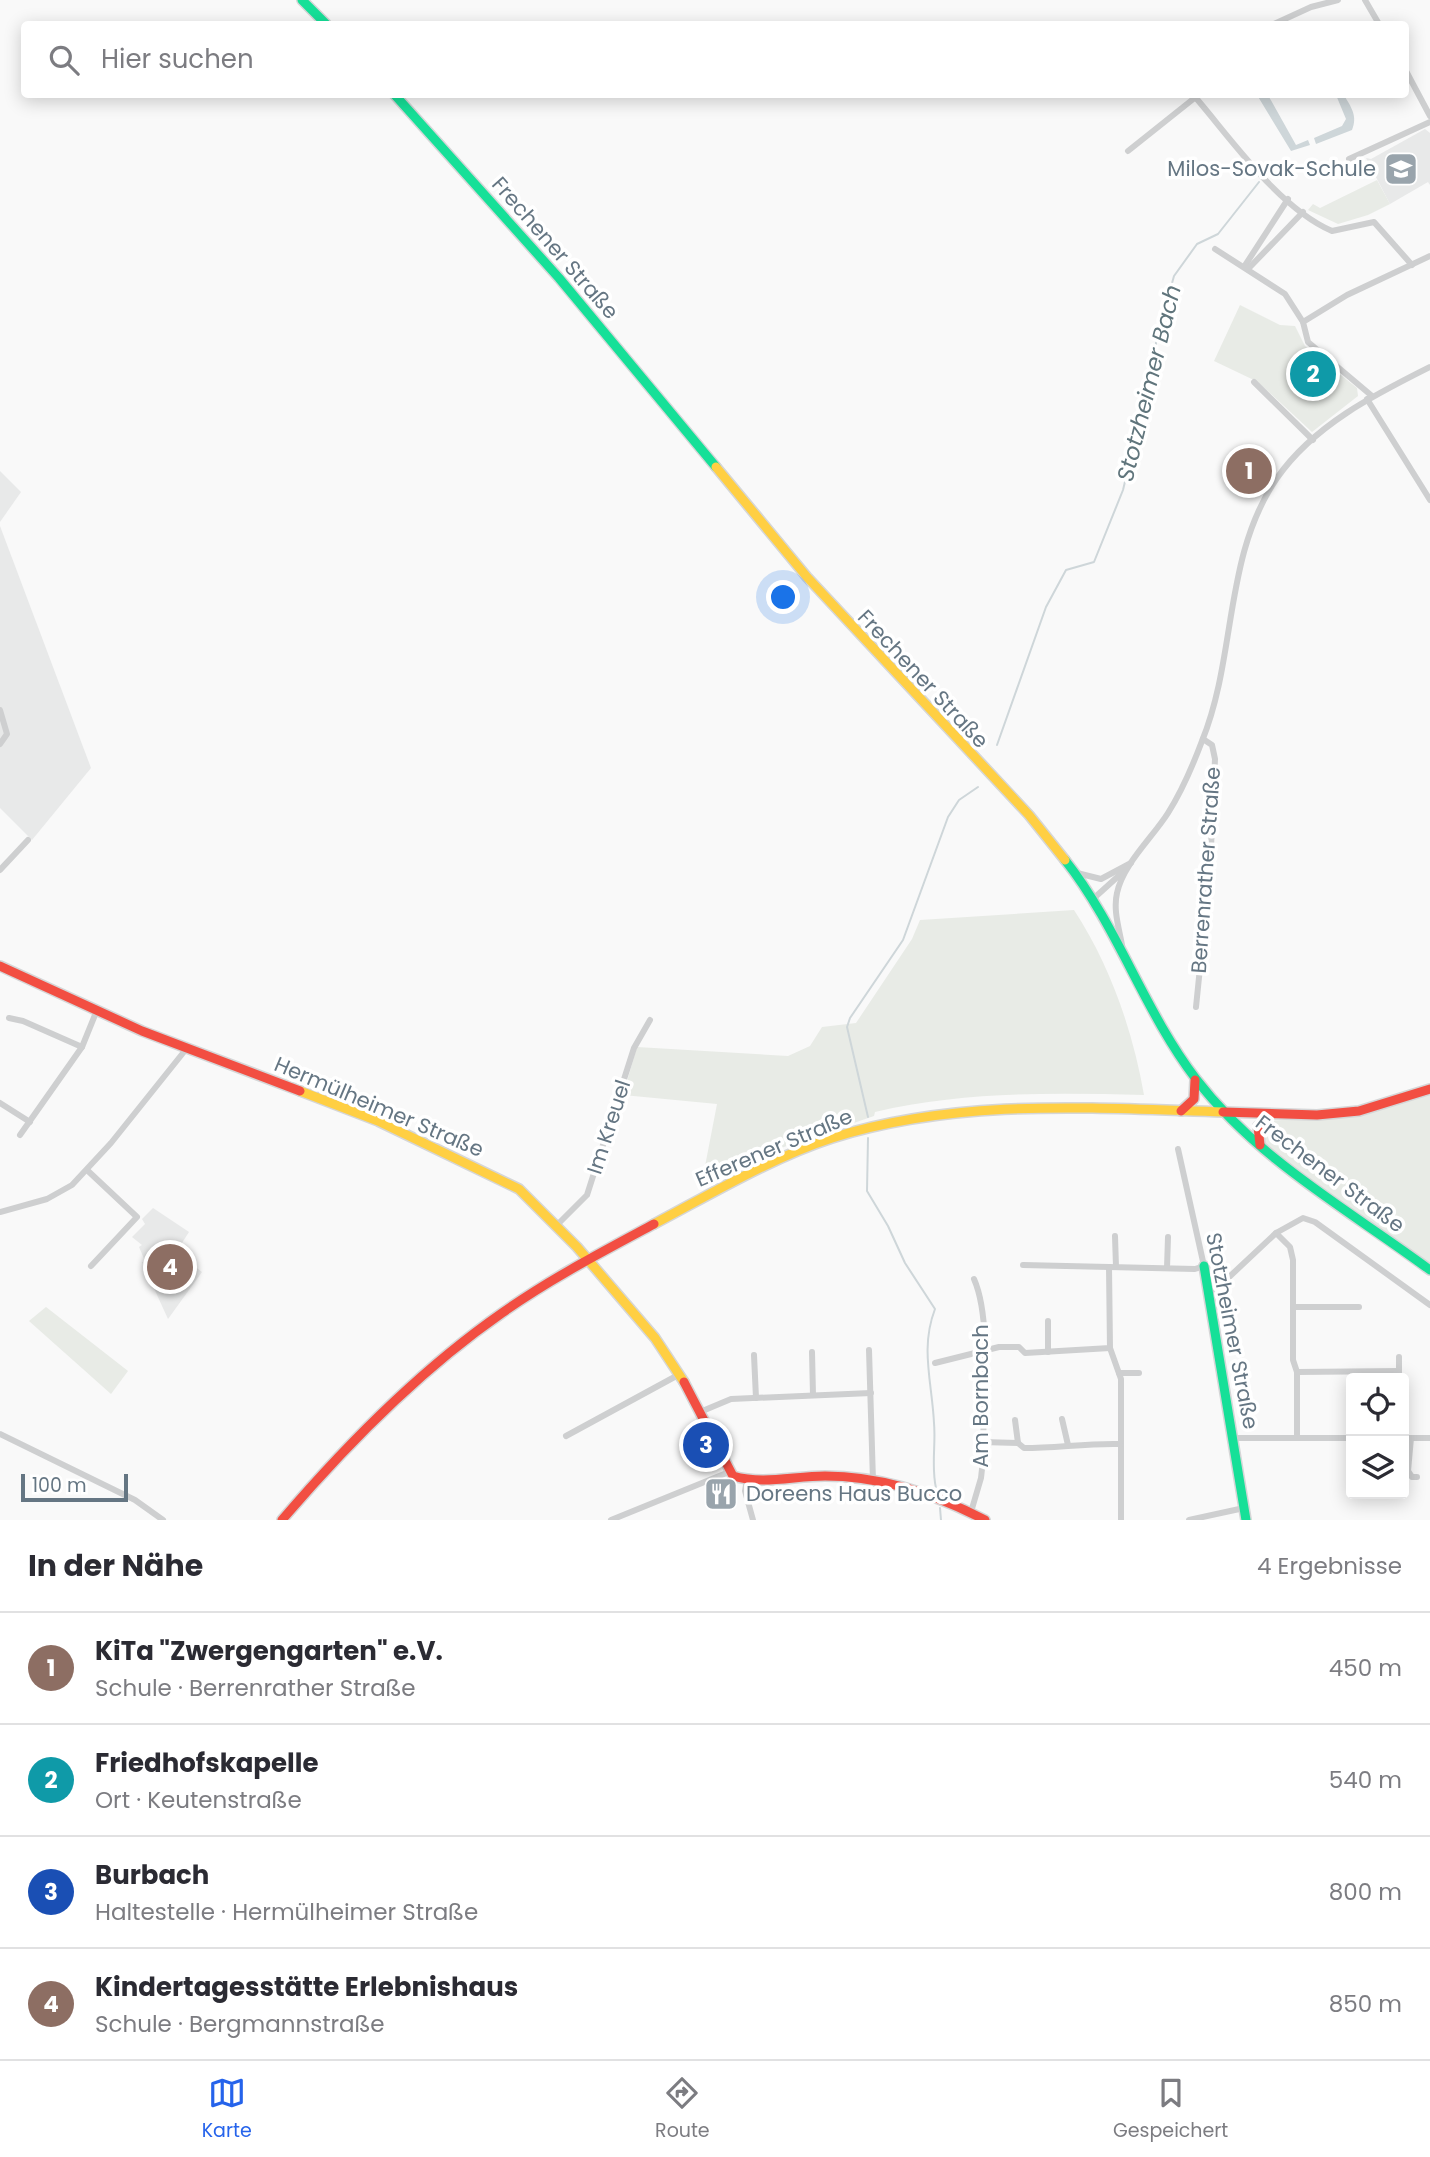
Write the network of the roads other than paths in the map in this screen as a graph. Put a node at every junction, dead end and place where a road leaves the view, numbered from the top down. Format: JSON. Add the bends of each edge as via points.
{"nodes":[{"id":1,"x":302,"y":0,"type":"edge"},
{"id":2,"x":1338,"y":0,"type":"edge"},
{"id":3,"x":1365,"y":0,"type":"edge"},
{"id":4,"x":323,"y":21,"type":"edge"},
{"id":5,"x":1281,"y":21,"type":"edge"},
{"id":6,"x":1377,"y":21,"type":"edge"},
{"id":7,"x":1409,"y":78,"type":"edge"},
{"id":8,"x":398,"y":98,"type":"edge"},
{"id":9,"x":1194,"y":98,"type":"edge"},
{"id":10,"x":1199,"y":98,"type":"edge"},
{"id":11,"x":1430,"y":116,"type":"edge"},
{"id":12,"x":1430,"y":122,"type":"edge"},
{"id":13,"x":1128,"y":151,"type":"dead end"},
{"id":14,"x":1349,"y":159,"type":"dead end"},
{"id":15,"x":1288,"y":199,"type":"junction"},
{"id":16,"x":1303,"y":212,"type":"junction"},
{"id":17,"x":1215,"y":249,"type":"dead end"},
{"id":18,"x":1430,"y":256,"type":"edge"},
{"id":19,"x":1412,"y":265,"type":"junction"},
{"id":20,"x":1246,"y":268,"type":"junction"},
{"id":21,"x":1303,"y":323,"type":"junction"},
{"id":22,"x":1430,"y":368,"type":"edge"},
{"id":23,"x":1254,"y":382,"type":"dead end"},
{"id":24,"x":1370,"y":397,"type":"junction"},
{"id":25,"x":1313,"y":440,"type":"junction"},
{"id":26,"x":1430,"y":500,"type":"edge"},
{"id":27,"x":0,"y":710,"type":"edge"},
{"id":28,"x":1203,"y":739,"type":"junction"},
{"id":29,"x":0,"y":744,"type":"edge"},
{"id":30,"x":28,"y":840,"type":"dead end"},
{"id":31,"x":1133,"y":862,"type":"junction"},
{"id":32,"x":0,"y":870,"type":"edge"},
{"id":33,"x":1075,"y":872,"type":"junction"},
{"id":34,"x":1093,"y":899,"type":"junction"},
{"id":35,"x":1123,"y":951,"type":"junction"},
{"id":36,"x":0,"y":966,"type":"edge"},
{"id":37,"x":1196,"y":1007,"type":"dead end"},
{"id":38,"x":97,"y":1010,"type":"junction"},
{"id":39,"x":9,"y":1018,"type":"dead end"},
{"id":40,"x":650,"y":1020,"type":"dead end"},
{"id":41,"x":82,"y":1047,"type":"junction"},
{"id":42,"x":187,"y":1048,"type":"junction"},
{"id":43,"x":1195,"y":1079,"type":"junction"},
{"id":44,"x":1430,"y":1089,"type":"edge"},
{"id":45,"x":0,"y":1103,"type":"edge"},
{"id":46,"x":1181,"y":1111,"type":"junction"},
{"id":47,"x":1223,"y":1112,"type":"junction"},
{"id":48,"x":1272,"y":1114,"type":"junction"},
{"id":49,"x":30,"y":1122,"type":"junction"},
{"id":50,"x":20,"y":1135,"type":"dead end"},
{"id":51,"x":1261,"y":1146,"type":"junction"},
{"id":52,"x":1178,"y":1149,"type":"dead end"},
{"id":53,"x":87,"y":1170,"type":"junction"},
{"id":54,"x":0,"y":1212,"type":"edge"},
{"id":55,"x":557,"y":1225,"type":"junction"},
{"id":56,"x":1276,"y":1233,"type":"junction"},
{"id":57,"x":1115,"y":1236,"type":"dead end"},
{"id":58,"x":1168,"y":1237,"type":"dead end"},
{"id":59,"x":587,"y":1260,"type":"junction"},
{"id":60,"x":1023,"y":1265,"type":"dead end"},
{"id":61,"x":91,"y":1266,"type":"dead end"},
{"id":62,"x":1205,"y":1266,"type":"junction"},
{"id":63,"x":1112,"y":1267,"type":"junction"},
{"id":64,"x":1167,"y":1268,"type":"junction"},
{"id":65,"x":1430,"y":1270,"type":"edge"},
{"id":66,"x":974,"y":1279,"type":"dead end"},
{"id":67,"x":1211,"y":1294,"type":"junction"},
{"id":68,"x":1430,"y":1305,"type":"edge"},
{"id":69,"x":1293,"y":1307,"type":"junction"},
{"id":70,"x":1359,"y":1307,"type":"dead end"},
{"id":71,"x":1048,"y":1321,"type":"dead end"},
{"id":72,"x":1110,"y":1348,"type":"junction"},
{"id":73,"x":869,"y":1350,"type":"dead end"},
{"id":74,"x":983,"y":1350,"type":"junction"},
{"id":75,"x":1048,"y":1352,"type":"junction"},
{"id":76,"x":812,"y":1353,"type":"dead end"},
{"id":77,"x":754,"y":1355,"type":"dead end"},
{"id":78,"x":1399,"y":1357,"type":"dead end"},
{"id":79,"x":935,"y":1363,"type":"dead end"},
{"id":80,"x":1297,"y":1372,"type":"junction"},
{"id":81,"x":1119,"y":1373,"type":"junction"},
{"id":82,"x":1139,"y":1373,"type":"dead end"},
{"id":83,"x":1346,"y":1373,"type":"edge"},
{"id":84,"x":1399,"y":1373,"type":"edge"},
{"id":85,"x":680,"y":1374,"type":"junction"},
{"id":86,"x":871,"y":1393,"type":"junction"},
{"id":87,"x":813,"y":1395,"type":"junction"},
{"id":88,"x":756,"y":1398,"type":"junction"},
{"id":89,"x":700,"y":1412,"type":"junction"},
{"id":90,"x":1062,"y":1419,"type":"dead end"},
{"id":91,"x":1015,"y":1420,"type":"dead end"},
{"id":92,"x":0,"y":1434,"type":"edge"},
{"id":93,"x":566,"y":1436,"type":"dead end"},
{"id":94,"x":1235,"y":1438,"type":"junction"},
{"id":95,"x":1297,"y":1438,"type":"junction"},
{"id":96,"x":1346,"y":1438,"type":"edge"},
{"id":97,"x":1409,"y":1438,"type":"edge"},
{"id":98,"x":1430,"y":1438,"type":"edge"},
{"id":99,"x":982,"y":1442,"type":"junction"},
{"id":100,"x":1018,"y":1443,"type":"junction"},
{"id":101,"x":1120,"y":1444,"type":"junction"},
{"id":102,"x":1068,"y":1445,"type":"junction"},
{"id":103,"x":729,"y":1472,"type":"junction"},
{"id":104,"x":1409,"y":1472,"type":"edge"},
{"id":105,"x":1417,"y":1477,"type":"dead end"},
{"id":106,"x":747,"y":1479,"type":"junction"},
{"id":107,"x":873,"y":1481,"type":"junction"},
{"id":108,"x":1244,"y":1508,"type":"junction"},
{"id":109,"x":971,"y":1512,"type":"junction"},
{"id":110,"x":163,"y":1520,"type":"edge"},
{"id":111,"x":282,"y":1520,"type":"edge"},
{"id":112,"x":611,"y":1520,"type":"edge"},
{"id":113,"x":752,"y":1520,"type":"edge"},
{"id":114,"x":985,"y":1520,"type":"edge"},
{"id":115,"x":1121,"y":1520,"type":"edge"},
{"id":116,"x":1189,"y":1520,"type":"edge"},
{"id":117,"x":1246,"y":1520,"type":"edge"}],
"edges":[{"from":1,"to":4,"type":"street"},
{"from":2,"to":5,"type":"street"},
{"from":3,"to":6,"type":"street"},
{"from":7,"to":11,"type":"street"},
{"from":8,"to":33,"type":"street","name":"Frechener Straße","via":[[559,278],[807,578],[1029,815]]},
{"from":9,"to":13,"type":"street"},
{"from":10,"to":15,"type":"street","via":[[1252,167]]},
{"from":12,"to":14,"type":"street"},
{"from":15,"to":16,"type":"street"},
{"from":15,"to":20,"type":"street"},
{"from":16,"to":19,"type":"street","via":[[1332,230],[1374,222]]},
{"from":16,"to":20,"type":"street"},
{"from":17,"to":20,"type":"street"},
{"from":18,"to":19,"type":"street"},
{"from":19,"to":21,"type":"street","via":[[1347,295]]},
{"from":20,"to":21,"type":"street","via":[[1285,294]]},
{"from":21,"to":24,"type":"street","via":[[1308,342]]},
{"from":22,"to":24,"type":"street","name":"Berrenrather Straße"},
{"from":23,"to":25,"type":"street"},
{"from":24,"to":25,"type":"street","name":"Berrenrather Straße"},
{"from":24,"to":26,"type":"street"},
{"from":25,"to":28,"type":"street","name":"Berrenrather Straße","via":[[1269,490],[1247,539],[1232,598],[1216,699]]},
{"from":27,"to":29,"type":"street","via":[[7,733]]},
{"from":28,"to":31,"type":"street","name":"Berrenrather Straße","via":[[1170,811]]},
{"from":28,"to":37,"type":"street","name":"Berrenrather Straße","via":[[1212,745],[1215,759]]},
{"from":30,"to":32,"type":"street"},
{"from":31,"to":33,"type":"street","name":"Berrenrather Straße","via":[[1101,878]]},
{"from":31,"to":34,"type":"street","name":"Berrenrather Straße"},
{"from":31,"to":35,"type":"street","name":"Berrenrather Straße","via":[[1116,896]]},
{"from":33,"to":34,"type":"street","name":"Frechener Straße"},
{"from":34,"to":35,"type":"street","name":"Frechener Straße"},
{"from":35,"to":43,"type":"street","name":"Frechener Straße","via":[[1154,1016]]},
{"from":36,"to":38,"type":"street","name":"Hermülheimer Straße"},
{"from":38,"to":41,"type":"street"},
{"from":38,"to":42,"type":"street","name":"Hermülheimer Straße"},
{"from":39,"to":41,"type":"street"},
{"from":40,"to":55,"type":"street","name":"Im Kreuel","via":[[634,1048],[587,1195]]},
{"from":41,"to":49,"type":"street"},
{"from":42,"to":53,"type":"street"},
{"from":42,"to":55,"type":"street","name":"Hermülheimer Straße","via":[[358,1112],[494,1175],[519,1189]]},
{"from":43,"to":46,"type":"street","via":[[1194,1099]]},
{"from":43,"to":47,"type":"street","name":"Frechener Straße"},
{"from":44,"to":48,"type":"street","name":"Efferener Straße","via":[[1359,1111]]},
{"from":45,"to":49,"type":"street"},
{"from":46,"to":47,"type":"street","name":"Efferener Straße"},
{"from":46,"to":59,"type":"street","name":"Efferener Straße","via":[[1015,1107],[881,1123],[829,1139],[733,1182]]},
{"from":47,"to":48,"type":"street","name":"Efferener Straße"},
{"from":47,"to":51,"type":"street","name":"Frechener Straße"},
{"from":48,"to":51,"type":"street","via":[[1258,1126]]},
{"from":49,"to":50,"type":"street"},
{"from":51,"to":65,"type":"street","name":"Frechener Straße"},
{"from":52,"to":62,"type":"street","name":"Stotzheimer Straße"},
{"from":53,"to":54,"type":"street","via":[[47,1199]]},
{"from":53,"to":61,"type":"street","via":[[137,1217]]},
{"from":55,"to":59,"type":"street","name":"Hermülheimer Straße"},
{"from":56,"to":67,"type":"street"},
{"from":56,"to":68,"type":"street","via":[[1303,1218],[1315,1222]]},
{"from":56,"to":69,"type":"street","via":[[1290,1247],[1293,1259]]},
{"from":57,"to":63,"type":"street"},
{"from":58,"to":64,"type":"street"},
{"from":59,"to":85,"type":"street","name":"Hermülheimer Straße"},
{"from":59,"to":111,"type":"street","name":"Efferener Straße","via":[[452,1350],[331,1461]]},
{"from":60,"to":63,"type":"street"},
{"from":62,"to":64,"type":"street"},
{"from":62,"to":67,"type":"street","name":"Stotzheimer Straße"},
{"from":63,"to":64,"type":"street"},
{"from":63,"to":72,"type":"street"},
{"from":66,"to":74,"type":"street","name":"Am Bornbach","via":[[980,1297]]},
{"from":67,"to":94,"type":"street","name":"Stotzheimer Straße"},
{"from":69,"to":70,"type":"street"},
{"from":69,"to":80,"type":"street","via":[[1293,1367]]},
{"from":71,"to":75,"type":"street"},
{"from":72,"to":75,"type":"street"},
{"from":72,"to":81,"type":"street"},
{"from":73,"to":86,"type":"street"},
{"from":74,"to":75,"type":"street","via":[[1019,1347],[1025,1353]]},
{"from":74,"to":79,"type":"street"},
{"from":74,"to":99,"type":"street","name":"Am Bornbach"},
{"from":76,"to":87,"type":"street"},
{"from":77,"to":88,"type":"street"},
{"from":78,"to":84,"type":"street"},
{"from":80,"to":83,"type":"street"},
{"from":80,"to":95,"type":"street"},
{"from":81,"to":82,"type":"street"},
{"from":81,"to":101,"type":"street"},
{"from":85,"to":89,"type":"street","name":"Hermülheimer Straße"},
{"from":85,"to":93,"type":"street"},
{"from":86,"to":87,"type":"street"},
{"from":86,"to":107,"type":"street"},
{"from":87,"to":88,"type":"street"},
{"from":88,"to":89,"type":"street","via":[[724,1401]]},
{"from":89,"to":103,"type":"street","name":"Hermülheimer Straße"},
{"from":90,"to":102,"type":"street"},
{"from":91,"to":100,"type":"street"},
{"from":92,"to":110,"type":"street","via":[[135,1500]]},
{"from":94,"to":95,"type":"street"},
{"from":94,"to":108,"type":"street","name":"Stotzheimer Straße"},
{"from":95,"to":96,"type":"street"},
{"from":97,"to":98,"type":"street"},
{"from":99,"to":100,"type":"street"},
{"from":99,"to":109,"type":"street","name":"Am Bornbach","via":[[981,1478]]},
{"from":100,"to":102,"type":"street","via":[[1024,1448]]},
{"from":101,"to":102,"type":"street"},
{"from":101,"to":115,"type":"street"},
{"from":103,"to":106,"type":"street"},
{"from":103,"to":112,"type":"street"},
{"from":104,"to":105,"type":"street"},
{"from":106,"to":107,"type":"street","via":[[828,1476]]},
{"from":106,"to":113,"type":"street","via":[[745,1492]]},
{"from":107,"to":109,"type":"street","via":[[928,1492]]},
{"from":108,"to":116,"type":"street"},
{"from":108,"to":117,"type":"street","name":"Stotzheimer Straße"},
{"from":109,"to":114,"type":"street"}]}
